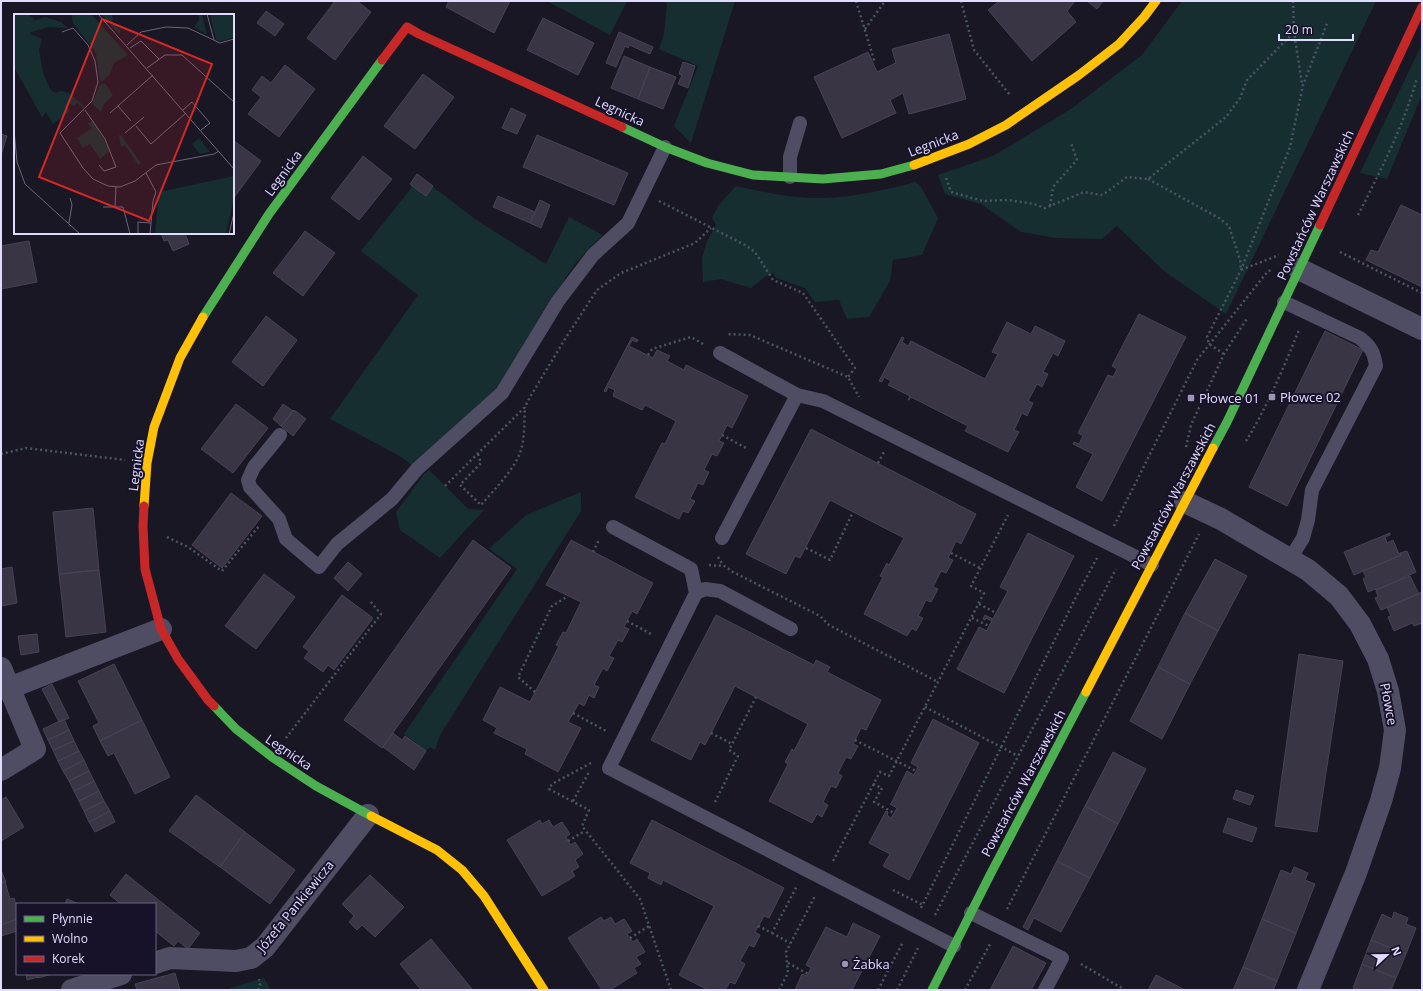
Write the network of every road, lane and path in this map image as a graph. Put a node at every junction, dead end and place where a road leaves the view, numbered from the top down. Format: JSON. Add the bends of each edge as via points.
{"nodes":[{"id":1,"x":856,"y":1,"type":"edge"},
{"id":2,"x":885,"y":1,"type":"edge"},
{"id":3,"x":961,"y":1,"type":"edge"},
{"id":4,"x":1156,"y":1,"type":"edge"},
{"id":5,"x":1293,"y":1,"type":"edge"},
{"id":6,"x":1422,"y":7,"type":"edge"},
{"id":7,"x":1328,"y":21,"type":"dead end"},
{"id":8,"x":865,"y":29,"type":"junction"},
{"id":9,"x":1294,"y":32,"type":"junction"},
{"id":10,"x":875,"y":63,"type":"dead end"},
{"id":11,"x":1418,"y":74,"type":"dead end"},
{"id":12,"x":1302,"y":85,"type":"junction"},
{"id":13,"x":1023,"y":113,"type":"junction"},
{"id":14,"x":800,"y":123,"type":"dead end"},
{"id":15,"x":1071,"y":143,"type":"dead end"},
{"id":16,"x":665,"y":147,"type":"junction"},
{"id":17,"x":790,"y":177,"type":"junction"},
{"id":18,"x":1148,"y":179,"type":"junction"},
{"id":19,"x":951,"y":192,"type":"dead end"},
{"id":20,"x":643,"y":193,"type":"junction"},
{"id":21,"x":1050,"y":206,"type":"junction"},
{"id":22,"x":1358,"y":215,"type":"dead end"},
{"id":23,"x":711,"y":228,"type":"junction"},
{"id":24,"x":1340,"y":252,"type":"dead end"},
{"id":25,"x":1284,"y":253,"type":"dead end"},
{"id":26,"x":1299,"y":269,"type":"junction"},
{"id":27,"x":1241,"y":270,"type":"junction"},
{"id":28,"x":1275,"y":273,"type":"dead end"},
{"id":29,"x":1422,"y":293,"type":"edge"},
{"id":30,"x":1284,"y":302,"type":"junction"},
{"id":31,"x":1306,"y":313,"type":"junction"},
{"id":32,"x":1249,"y":316,"type":"dead end"},
{"id":33,"x":1422,"y":329,"type":"edge"},
{"id":34,"x":730,"y":334,"type":"dead end"},
{"id":35,"x":1209,"y":344,"type":"junction"},
{"id":36,"x":720,"y":353,"type":"joint"},
{"id":37,"x":1224,"y":354,"type":"junction"},
{"id":38,"x":648,"y":355,"type":"dead end"},
{"id":39,"x":848,"y":377,"type":"junction"},
{"id":40,"x":797,"y":395,"type":"junction"},
{"id":41,"x":860,"y":398,"type":"dead end"},
{"id":42,"x":525,"y":407,"type":"junction"},
{"id":43,"x":280,"y":435,"type":"dead end"},
{"id":44,"x":722,"y":435,"type":"dead end"},
{"id":45,"x":1244,"y":444,"type":"dead end"},
{"id":46,"x":1185,"y":453,"type":"dead end"},
{"id":47,"x":1,"y":454,"type":"edge"},
{"id":48,"x":478,"y":454,"type":"junction"},
{"id":49,"x":764,"y":457,"type":"junction"},
{"id":50,"x":147,"y":463,"type":"junction"},
{"id":51,"x":445,"y":486,"type":"dead end"},
{"id":52,"x":1017,"y":498,"type":"junction"},
{"id":53,"x":1185,"y":502,"type":"junction"},
{"id":54,"x":853,"y":512,"type":"dead end"},
{"id":55,"x":1208,"y":514,"type":"junction"},
{"id":56,"x":279,"y":519,"type":"junction"},
{"id":57,"x":143,"y":526,"type":"junction"},
{"id":58,"x":613,"y":527,"type":"dead end"},
{"id":59,"x":722,"y":538,"type":"dead end"},
{"id":60,"x":1106,"y":542,"type":"junction"},
{"id":61,"x":806,"y":548,"type":"dead end"},
{"id":62,"x":951,"y":553,"type":"dead end"},
{"id":63,"x":721,"y":560,"type":"dead end"},
{"id":64,"x":1290,"y":560,"type":"junction"},
{"id":65,"x":723,"y":565,"type":"junction"},
{"id":66,"x":1118,"y":565,"type":"dead end"},
{"id":67,"x":1152,"y":565,"type":"junction"},
{"id":68,"x":718,"y":566,"type":"dead end"},
{"id":69,"x":980,"y":568,"type":"junction"},
{"id":70,"x":696,"y":593,"type":"junction"},
{"id":71,"x":568,"y":596,"type":"dead end"},
{"id":72,"x":370,"y":601,"type":"dead end"},
{"id":73,"x":978,"y":604,"type":"junction"},
{"id":74,"x":996,"y":613,"type":"dead end"},
{"id":75,"x":972,"y":618,"type":"junction"},
{"id":76,"x":627,"y":621,"type":"dead end"},
{"id":77,"x":989,"y":626,"type":"dead end"},
{"id":78,"x":161,"y":629,"type":"junction"},
{"id":79,"x":791,"y":629,"type":"dead end"},
{"id":80,"x":670,"y":645,"type":"junction"},
{"id":81,"x":1,"y":668,"type":"edge"},
{"id":82,"x":938,"y":682,"type":"junction"},
{"id":83,"x":9,"y":688,"type":"junction"},
{"id":84,"x":535,"y":692,"type":"dead end"},
{"id":85,"x":756,"y":697,"type":"dead end"},
{"id":86,"x":925,"y":707,"type":"junction"},
{"id":87,"x":573,"y":713,"type":"dead end"},
{"id":88,"x":293,"y":729,"type":"dead end"},
{"id":89,"x":711,"y":733,"type":"dead end"},
{"id":90,"x":855,"y":740,"type":"dead end"},
{"id":91,"x":623,"y":741,"type":"junction"},
{"id":92,"x":732,"y":744,"type":"junction"},
{"id":93,"x":1002,"y":748,"type":"junction"},
{"id":94,"x":1018,"y":756,"type":"junction"},
{"id":95,"x":896,"y":762,"type":"junction"},
{"id":96,"x":609,"y":768,"type":"junction"},
{"id":97,"x":1,"y":770,"type":"edge"},
{"id":98,"x":916,"y":771,"type":"dead end"},
{"id":99,"x":585,"y":780,"type":"dead end"},
{"id":100,"x":873,"y":784,"type":"junction"},
{"id":101,"x":573,"y":801,"type":"junction"},
{"id":102,"x":894,"y":813,"type":"dead end"},
{"id":103,"x":368,"y":815,"type":"junction"},
{"id":104,"x":707,"y":819,"type":"junction"},
{"id":105,"x":585,"y":830,"type":"junction"},
{"id":106,"x":568,"y":841,"type":"dead end"},
{"id":107,"x":806,"y":869,"type":"junction"},
{"id":108,"x":824,"y":879,"type":"junction"},
{"id":109,"x":971,"y":913,"type":"junction"},
{"id":110,"x":912,"y":924,"type":"junction"},
{"id":111,"x":649,"y":926,"type":"junction"},
{"id":112,"x":758,"y":926,"type":"dead end"},
{"id":113,"x":998,"y":927,"type":"junction"},
{"id":114,"x":927,"y":932,"type":"junction"},
{"id":115,"x":772,"y":933,"type":"junction"},
{"id":116,"x":630,"y":938,"type":"dead end"},
{"id":117,"x":790,"y":944,"type":"junction"},
{"id":118,"x":954,"y":946,"type":"junction"},
{"id":119,"x":1062,"y":958,"type":"junction"},
{"id":120,"x":156,"y":963,"type":"edge"},
{"id":121,"x":787,"y":963,"type":"junction"},
{"id":122,"x":808,"y":974,"type":"dead end"},
{"id":123,"x":118,"y":975,"type":"edge"},
{"id":124,"x":260,"y":985,"type":"dead end"},
{"id":125,"x":72,"y":990,"type":"edge"},
{"id":126,"x":258,"y":990,"type":"edge"},
{"id":127,"x":544,"y":990,"type":"edge"},
{"id":128,"x":671,"y":990,"type":"edge"},
{"id":129,"x":779,"y":990,"type":"edge"},
{"id":130,"x":878,"y":990,"type":"edge"},
{"id":131,"x":897,"y":990,"type":"edge"},
{"id":132,"x":932,"y":990,"type":"edge"},
{"id":133,"x":966,"y":990,"type":"edge"},
{"id":134,"x":1045,"y":990,"type":"edge"},
{"id":135,"x":1125,"y":990,"type":"edge"},
{"id":136,"x":1308,"y":990,"type":"edge"}],
"edges":[{"from":1,"to":8,"type":"path"},
{"from":2,"to":8,"type":"path"},
{"from":3,"to":13,"type":"path","via":[[974,50]]},
{"from":4,"to":13,"type":"street","name":"Legnicka","via":[[1119,44]]},
{"from":5,"to":9,"type":"path"},
{"from":6,"to":26,"type":"street","name":"Powstańców Warszawskich"},
{"from":7,"to":12,"type":"path"},
{"from":8,"to":10,"type":"path"},
{"from":9,"to":12,"type":"path"},
{"from":9,"to":18,"type":"path","via":[[1247,80],[1240,98],[1226,116]]},
{"from":11,"to":22,"type":"path","via":[[1391,151]]},
{"from":12,"to":27,"type":"path","via":[[1290,147]]},
{"from":13,"to":17,"type":"street","name":"Legnicka","via":[[969,144],[922,163],[881,174],[823,179]]},
{"from":14,"to":17,"type":"lane","via":[[790,157]]},
{"from":15,"to":21,"type":"path","via":[[1077,160],[1053,187]]},
{"from":16,"to":17,"type":"street","name":"Legnicka","via":[[707,163],[753,175]]},
{"from":16,"to":20,"type":"lane"},
{"from":16,"to":50,"type":"street","name":"Legnicka","via":[[407,27],[269,214],[206,312],[178,365],[154,427]]},
{"from":18,"to":21,"type":"path","via":[[1126,177],[1101,195],[1084,192]]},
{"from":18,"to":27,"type":"path","via":[[1229,226]]},
{"from":19,"to":21,"type":"path","via":[[983,201],[1008,200],[1045,208]]},
{"from":20,"to":23,"type":"path"},
{"from":20,"to":56,"type":"lane","via":[[626,226],[592,255],[558,301],[502,393],[417,469],[392,499],[338,544],[319,567],[286,539]]},
{"from":23,"to":39,"type":"path","via":[[755,252],[773,280],[803,293],[855,368]]},
{"from":23,"to":42,"type":"path","via":[[695,244],[621,272],[597,290]]},
{"from":24,"to":29,"type":"path"},
{"from":25,"to":27,"type":"path"},
{"from":26,"to":30,"type":"street","name":"Powstańców Warszawskich"},
{"from":26,"to":33,"type":"street"},
{"from":27,"to":35,"type":"path","via":[[1207,337]]},
{"from":28,"to":35,"type":"path","via":[[1276,268],[1268,271]]},
{"from":30,"to":31,"type":"lane"},
{"from":30,"to":53,"type":"street","name":"Powstańców Warszawskich","via":[[1227,422]]},
{"from":31,"to":45,"type":"path","via":[[1256,425]]},
{"from":31,"to":64,"type":"lane","via":[[1368,344],[1375,354],[1376,366],[1312,490],[1303,538]]},
{"from":32,"to":37,"type":"path"},
{"from":34,"to":39,"type":"path","via":[[750,335]]},
{"from":35,"to":37,"type":"path"},
{"from":35,"to":60,"type":"path","via":[[1197,360]]},
{"from":36,"to":38,"type":"path","via":[[691,337],[652,349]]},
{"from":36,"to":40,"type":"lane"},
{"from":37,"to":46,"type":"path","via":[[1191,426]]},
{"from":39,"to":41,"type":"path"},
{"from":40,"to":49,"type":"lane"},
{"from":40,"to":52,"type":"lane","via":[[823,401]]},
{"from":42,"to":48,"type":"path"},
{"from":42,"to":48,"type":"path","via":[[520,454],[506,476],[481,505],[460,485],[481,463]]},
{"from":43,"to":56,"type":"lane","via":[[254,467],[248,480],[250,487]]},
{"from":44,"to":49,"type":"path"},
{"from":47,"to":50,"type":"path","via":[[26,448]]},
{"from":48,"to":51,"type":"path"},
{"from":49,"to":59,"type":"lane"},
{"from":50,"to":57,"type":"street","name":"Legnicka"},
{"from":52,"to":60,"type":"lane"},
{"from":52,"to":69,"type":"path"},
{"from":53,"to":55,"type":"street","name":"Płowce"},
{"from":53,"to":67,"type":"street","name":"Powstańców Warszawskich"},
{"from":54,"to":61,"type":"path","via":[[830,560]]},
{"from":55,"to":64,"type":"street","name":"Płowce"},
{"from":55,"to":113,"type":"path","via":[[1195,544]]},
{"from":56,"to":57,"type":"path","via":[[269,530],[262,524],[222,571],[188,546]]},
{"from":57,"to":78,"type":"street","name":"Legnicka","via":[[145,569]]},
{"from":58,"to":70,"type":"lane","via":[[691,569]]},
{"from":60,"to":67,"type":"lane"},
{"from":60,"to":93,"type":"path","via":[[1078,593]]},
{"from":62,"to":69,"type":"path"},
{"from":63,"to":65,"type":"path"},
{"from":64,"to":136,"type":"street","name":"Płowce","via":[[1308,570],[1339,596],[1360,624],[1378,659],[1388,691],[1395,730],[1390,768],[1381,801],[1356,873]]},
{"from":65,"to":68,"type":"path"},
{"from":65,"to":82,"type":"path","via":[[820,616],[829,625]]},
{"from":66,"to":94,"type":"path"},
{"from":67,"to":109,"type":"street","name":"Powstańców Warszawskich"},
{"from":69,"to":73,"type":"path","via":[[971,586],[984,593]]},
{"from":70,"to":79,"type":"lane","via":[[705,589],[720,591]]},
{"from":70,"to":80,"type":"lane"},
{"from":71,"to":84,"type":"path","via":[[552,606],[518,677]]},
{"from":72,"to":88,"type":"path","via":[[381,614]]},
{"from":73,"to":74,"type":"path"},
{"from":73,"to":75,"type":"path"},
{"from":75,"to":77,"type":"path"},
{"from":75,"to":82,"type":"path"},
{"from":76,"to":80,"type":"path"},
{"from":78,"to":83,"type":"street"},
{"from":78,"to":103,"type":"street","name":"Legnicka","via":[[208,700],[236,729],[316,786]]},
{"from":80,"to":91,"type":"lane"},
{"from":81,"to":83,"type":"street"},
{"from":82,"to":86,"type":"path"},
{"from":83,"to":97,"type":"street","via":[[35,749]]},
{"from":85,"to":92,"type":"path"},
{"from":86,"to":93,"type":"path"},
{"from":86,"to":95,"type":"path"},
{"from":87,"to":91,"type":"path"},
{"from":89,"to":92,"type":"path"},
{"from":90,"to":95,"type":"path"},
{"from":91,"to":96,"type":"lane"},
{"from":92,"to":104,"type":"path","via":[[729,750],[738,756]]},
{"from":93,"to":94,"type":"path"},
{"from":93,"to":110,"type":"path"},
{"from":94,"to":114,"type":"path"},
{"from":95,"to":98,"type":"path"},
{"from":95,"to":100,"type":"path","via":[[889,776],[880,772]]},
{"from":96,"to":101,"type":"path","via":[[594,761],[552,784],[549,789]]},
{"from":96,"to":104,"type":"lane"},
{"from":99,"to":101,"type":"path"},
{"from":100,"to":102,"type":"path","via":[[882,788],[874,802]]},
{"from":100,"to":108,"type":"path"},
{"from":101,"to":105,"type":"path","via":[[589,810],[582,826]]},
{"from":103,"to":120,"type":"street","name":"Józefa Pankiewicza","via":[[265,947],[251,958],[236,961],[170,958]]},
{"from":103,"to":127,"type":"street","name":"Legnicka","via":[[437,850],[462,870],[484,896]]},
{"from":104,"to":107,"type":"lane"},
{"from":105,"to":106,"type":"path"},
{"from":105,"to":111,"type":"path","via":[[640,899]]},
{"from":107,"to":108,"type":"lane"},
{"from":107,"to":115,"type":"path"},
{"from":108,"to":110,"type":"lane"},
{"from":108,"to":117,"type":"path"},
{"from":109,"to":113,"type":"lane"},
{"from":109,"to":118,"type":"street","name":"Powstańców Warszawskich"},
{"from":110,"to":114,"type":"lane"},
{"from":110,"to":130,"type":"path"},
{"from":111,"to":116,"type":"path"},
{"from":111,"to":128,"type":"path"},
{"from":112,"to":115,"type":"path"},
{"from":113,"to":119,"type":"lane"},
{"from":113,"to":133,"type":"path"},
{"from":114,"to":118,"type":"lane"},
{"from":114,"to":131,"type":"path"},
{"from":115,"to":117,"type":"path"},
{"from":117,"to":121,"type":"path","via":[[786,952]]},
{"from":118,"to":132,"type":"street","name":"Powstańców Warszawskich"},
{"from":119,"to":134,"type":"lane"},
{"from":119,"to":135,"type":"path","via":[[1070,958]]},
{"from":121,"to":122,"type":"path"},
{"from":121,"to":129,"type":"path","via":[[788,972]]},
{"from":123,"to":125,"type":"street"},
{"from":124,"to":126,"type":"path"}]}
